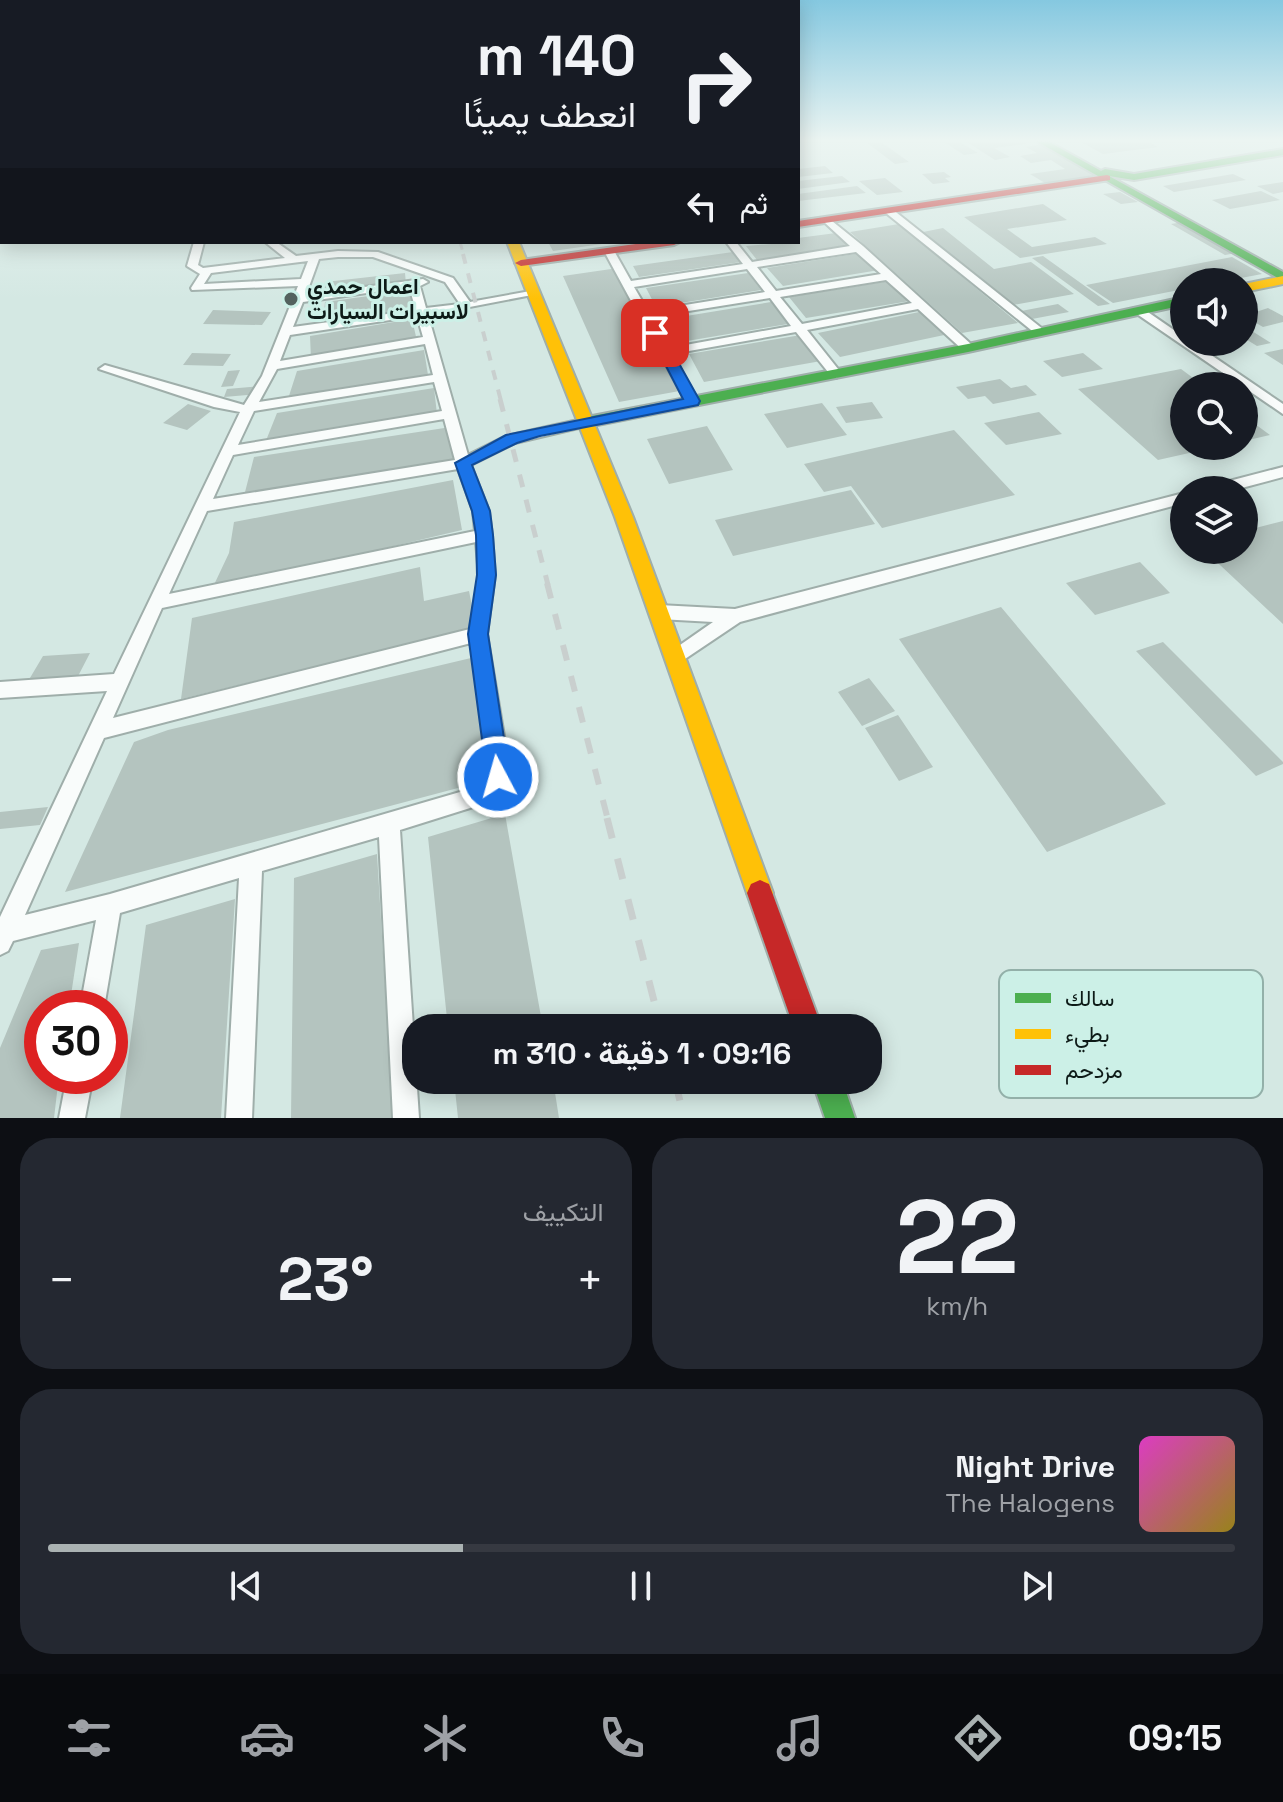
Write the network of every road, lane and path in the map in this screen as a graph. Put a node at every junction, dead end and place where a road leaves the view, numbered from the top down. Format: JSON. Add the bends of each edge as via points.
{"nodes":[{"id":1,"x":1000,"y":194,"type":"edge"},
{"id":2,"x":1138,"y":194,"type":"edge"},
{"id":3,"x":1146,"y":194,"type":"edge"},
{"id":4,"x":889,"y":211,"type":"junction"},
{"id":5,"x":1183,"y":218,"type":"junction"},
{"id":6,"x":827,"y":220,"type":"junction"},
{"id":7,"x":800,"y":224,"type":"edge"},
{"id":8,"x":198,"y":244,"type":"edge"},
{"id":9,"x":273,"y":244,"type":"edge"},
{"id":10,"x":514,"y":244,"type":"edge"},
{"id":11,"x":660,"y":244,"type":"edge"},
{"id":12,"x":733,"y":244,"type":"edge"},
{"id":13,"x":859,"y":248,"type":"junction"},
{"id":14,"x":609,"y":251,"type":"junction"},
{"id":15,"x":315,"y":257,"type":"junction"},
{"id":16,"x":295,"y":260,"type":"junction"},
{"id":17,"x":1253,"y":260,"type":"junction"},
{"id":18,"x":521,"y":263,"type":"junction"},
{"id":19,"x":750,"y":266,"type":"junction"},
{"id":20,"x":1283,"y":269,"type":"edge"},
{"id":21,"x":207,"y":271,"type":"junction"},
{"id":22,"x":889,"y":276,"type":"junction"},
{"id":23,"x":440,"y":278,"type":"junction"},
{"id":24,"x":1283,"y":278,"type":"edge"},
{"id":25,"x":1258,"y":280,"type":"edge"},
{"id":26,"x":305,"y":282,"type":"junction"},
{"id":27,"x":414,"y":284,"type":"junction"},
{"id":28,"x":628,"y":285,"type":"junction"},
{"id":29,"x":1258,"y":285,"type":"edge"},
{"id":30,"x":532,"y":292,"type":"junction"},
{"id":31,"x":773,"y":295,"type":"junction"},
{"id":32,"x":298,"y":299,"type":"junction"},
{"id":33,"x":1170,"y":304,"type":"edge"},
{"id":34,"x":922,"y":305,"type":"junction"},
{"id":35,"x":467,"y":306,"type":"junction"},
{"id":36,"x":1138,"y":310,"type":"junction"},
{"id":37,"x":421,"y":313,"type":"junction"},
{"id":38,"x":645,"y":315,"type":"junction"},
{"id":39,"x":798,"y":329,"type":"junction"},
{"id":40,"x":285,"y":332,"type":"junction"},
{"id":41,"x":1040,"y":332,"type":"junction"},
{"id":42,"x":1170,"y":332,"type":"edge"},
{"id":43,"x":428,"y":340,"type":"junction"},
{"id":44,"x":968,"y":348,"type":"junction"},
{"id":45,"x":666,"y":352,"type":"junction"},
{"id":46,"x":1204,"y":356,"type":"edge"},
{"id":47,"x":270,"y":366,"type":"junction"},
{"id":48,"x":105,"y":369,"type":"dead end"},
{"id":49,"x":836,"y":374,"type":"junction"},
{"id":50,"x":441,"y":377,"type":"junction"},
{"id":51,"x":692,"y":401,"type":"junction"},
{"id":52,"x":249,"y":409,"type":"junction"},
{"id":53,"x":1283,"y":410,"type":"edge"},
{"id":54,"x":451,"y":414,"type":"junction"},
{"id":55,"x":587,"y":422,"type":"junction"},
{"id":56,"x":231,"y":451,"type":"junction"},
{"id":57,"x":463,"y":463,"type":"junction"},
{"id":58,"x":1283,"y":472,"type":"edge"},
{"id":59,"x":1258,"y":479,"type":"edge"},
{"id":60,"x":1170,"y":502,"type":"edge"},
{"id":61,"x":204,"y":506,"type":"junction"},
{"id":62,"x":484,"y":535,"type":"junction"},
{"id":63,"x":156,"y":603,"type":"junction"},
{"id":64,"x":659,"y":612,"type":"junction"},
{"id":65,"x":735,"y":616,"type":"junction"},
{"id":66,"x":478,"y":634,"type":"junction"},
{"id":67,"x":676,"y":657,"type":"junction"},
{"id":68,"x":119,"y":682,"type":"junction"},
{"id":69,"x":0,"y":690,"type":"edge"},
{"id":70,"x":96,"y":731,"type":"junction"},
{"id":71,"x":389,"y":823,"type":"junction"},
{"id":72,"x":251,"y":864,"type":"junction"},
{"id":73,"x":110,"y":905,"type":"junction"},
{"id":74,"x":3,"y":937,"type":"edge"},
{"id":75,"x":95,"y":990,"type":"edge"},
{"id":76,"x":803,"y":1014,"type":"edge"},
{"id":77,"x":77,"y":1094,"type":"edge"},
{"id":78,"x":832,"y":1094,"type":"edge"},
{"id":79,"x":72,"y":1118,"type":"edge"},
{"id":80,"x":239,"y":1118,"type":"edge"},
{"id":81,"x":406,"y":1118,"type":"edge"},
{"id":82,"x":840,"y":1118,"type":"edge"}],
"edges":[{"from":1,"to":4,"type":"street"},
{"from":2,"to":5,"type":"street"},
{"from":3,"to":5,"type":"street"},
{"from":4,"to":6,"type":"street"},
{"from":4,"to":41,"type":"street"},
{"from":5,"to":17,"type":"street"},
{"from":5,"to":20,"type":"street"},
{"from":6,"to":7,"type":"street"},
{"from":6,"to":13,"type":"street"},
{"from":8,"to":21,"type":"street","via":[[192,266]]},
{"from":9,"to":16,"type":"street"},
{"from":10,"to":18,"type":"street"},
{"from":11,"to":14,"type":"street"},
{"from":12,"to":19,"type":"street"},
{"from":13,"to":19,"type":"street"},
{"from":13,"to":22,"type":"street"},
{"from":14,"to":18,"type":"street"},
{"from":14,"to":28,"type":"street"},
{"from":15,"to":16,"type":"street"},
{"from":15,"to":23,"type":"street","via":[[374,254]]},
{"from":15,"to":26,"type":"street"},
{"from":16,"to":21,"type":"street"},
{"from":17,"to":24,"type":"street"},
{"from":17,"to":25,"type":"street","via":[[1263,273]]},
{"from":18,"to":30,"type":"street"},
{"from":19,"to":28,"type":"street"},
{"from":19,"to":31,"type":"street"},
{"from":21,"to":26,"type":"street","via":[[196,288]]},
{"from":22,"to":31,"type":"street"},
{"from":22,"to":34,"type":"street"},
{"from":23,"to":27,"type":"street"},
{"from":23,"to":35,"type":"street","via":[[451,281]]},
{"from":24,"to":29,"type":"street"},
{"from":26,"to":32,"type":"street"},
{"from":27,"to":32,"type":"street"},
{"from":27,"to":37,"type":"street"},
{"from":28,"to":38,"type":"street"},
{"from":30,"to":35,"type":"street"},
{"from":30,"to":55,"type":"street"},
{"from":31,"to":38,"type":"street"},
{"from":31,"to":39,"type":"street"},
{"from":32,"to":40,"type":"street"},
{"from":33,"to":36,"type":"street"},
{"from":34,"to":39,"type":"street"},
{"from":34,"to":44,"type":"street"},
{"from":35,"to":37,"type":"street"},
{"from":36,"to":41,"type":"street"},
{"from":36,"to":42,"type":"street"},
{"from":37,"to":40,"type":"street"},
{"from":37,"to":43,"type":"street"},
{"from":38,"to":45,"type":"street"},
{"from":39,"to":45,"type":"street"},
{"from":39,"to":49,"type":"street"},
{"from":40,"to":47,"type":"street"},
{"from":41,"to":44,"type":"street"},
{"from":43,"to":47,"type":"street"},
{"from":43,"to":50,"type":"street"},
{"from":44,"to":49,"type":"street"},
{"from":45,"to":51,"type":"street"},
{"from":46,"to":53,"type":"street"},
{"from":47,"to":52,"type":"street"},
{"from":48,"to":52,"type":"street"},
{"from":49,"to":51,"type":"street"},
{"from":50,"to":52,"type":"street"},
{"from":50,"to":54,"type":"street"},
{"from":51,"to":55,"type":"street"},
{"from":52,"to":56,"type":"street"},
{"from":54,"to":56,"type":"street"},
{"from":54,"to":57,"type":"street"},
{"from":55,"to":57,"type":"street","via":[[511,439]]},
{"from":55,"to":64,"type":"street"},
{"from":56,"to":61,"type":"street"},
{"from":57,"to":61,"type":"street"},
{"from":57,"to":62,"type":"street"},
{"from":58,"to":59,"type":"street"},
{"from":60,"to":65,"type":"street"},
{"from":61,"to":63,"type":"street"},
{"from":62,"to":63,"type":"street"},
{"from":62,"to":66,"type":"street","via":[[487,575]]},
{"from":63,"to":68,"type":"street"},
{"from":64,"to":65,"type":"street"},
{"from":64,"to":67,"type":"street"},
{"from":65,"to":67,"type":"street"},
{"from":66,"to":70,"type":"street"},
{"from":66,"to":71,"type":"street","via":[[498,777],[479,796]]},
{"from":67,"to":76,"type":"street"},
{"from":68,"to":69,"type":"street"},
{"from":68,"to":70,"type":"street"},
{"from":70,"to":74,"type":"street"},
{"from":71,"to":72,"type":"street"},
{"from":71,"to":81,"type":"street"},
{"from":72,"to":73,"type":"street"},
{"from":72,"to":80,"type":"street"},
{"from":73,"to":74,"type":"street"},
{"from":73,"to":75,"type":"street"},
{"from":77,"to":79,"type":"street"},
{"from":78,"to":82,"type":"street"}]}
